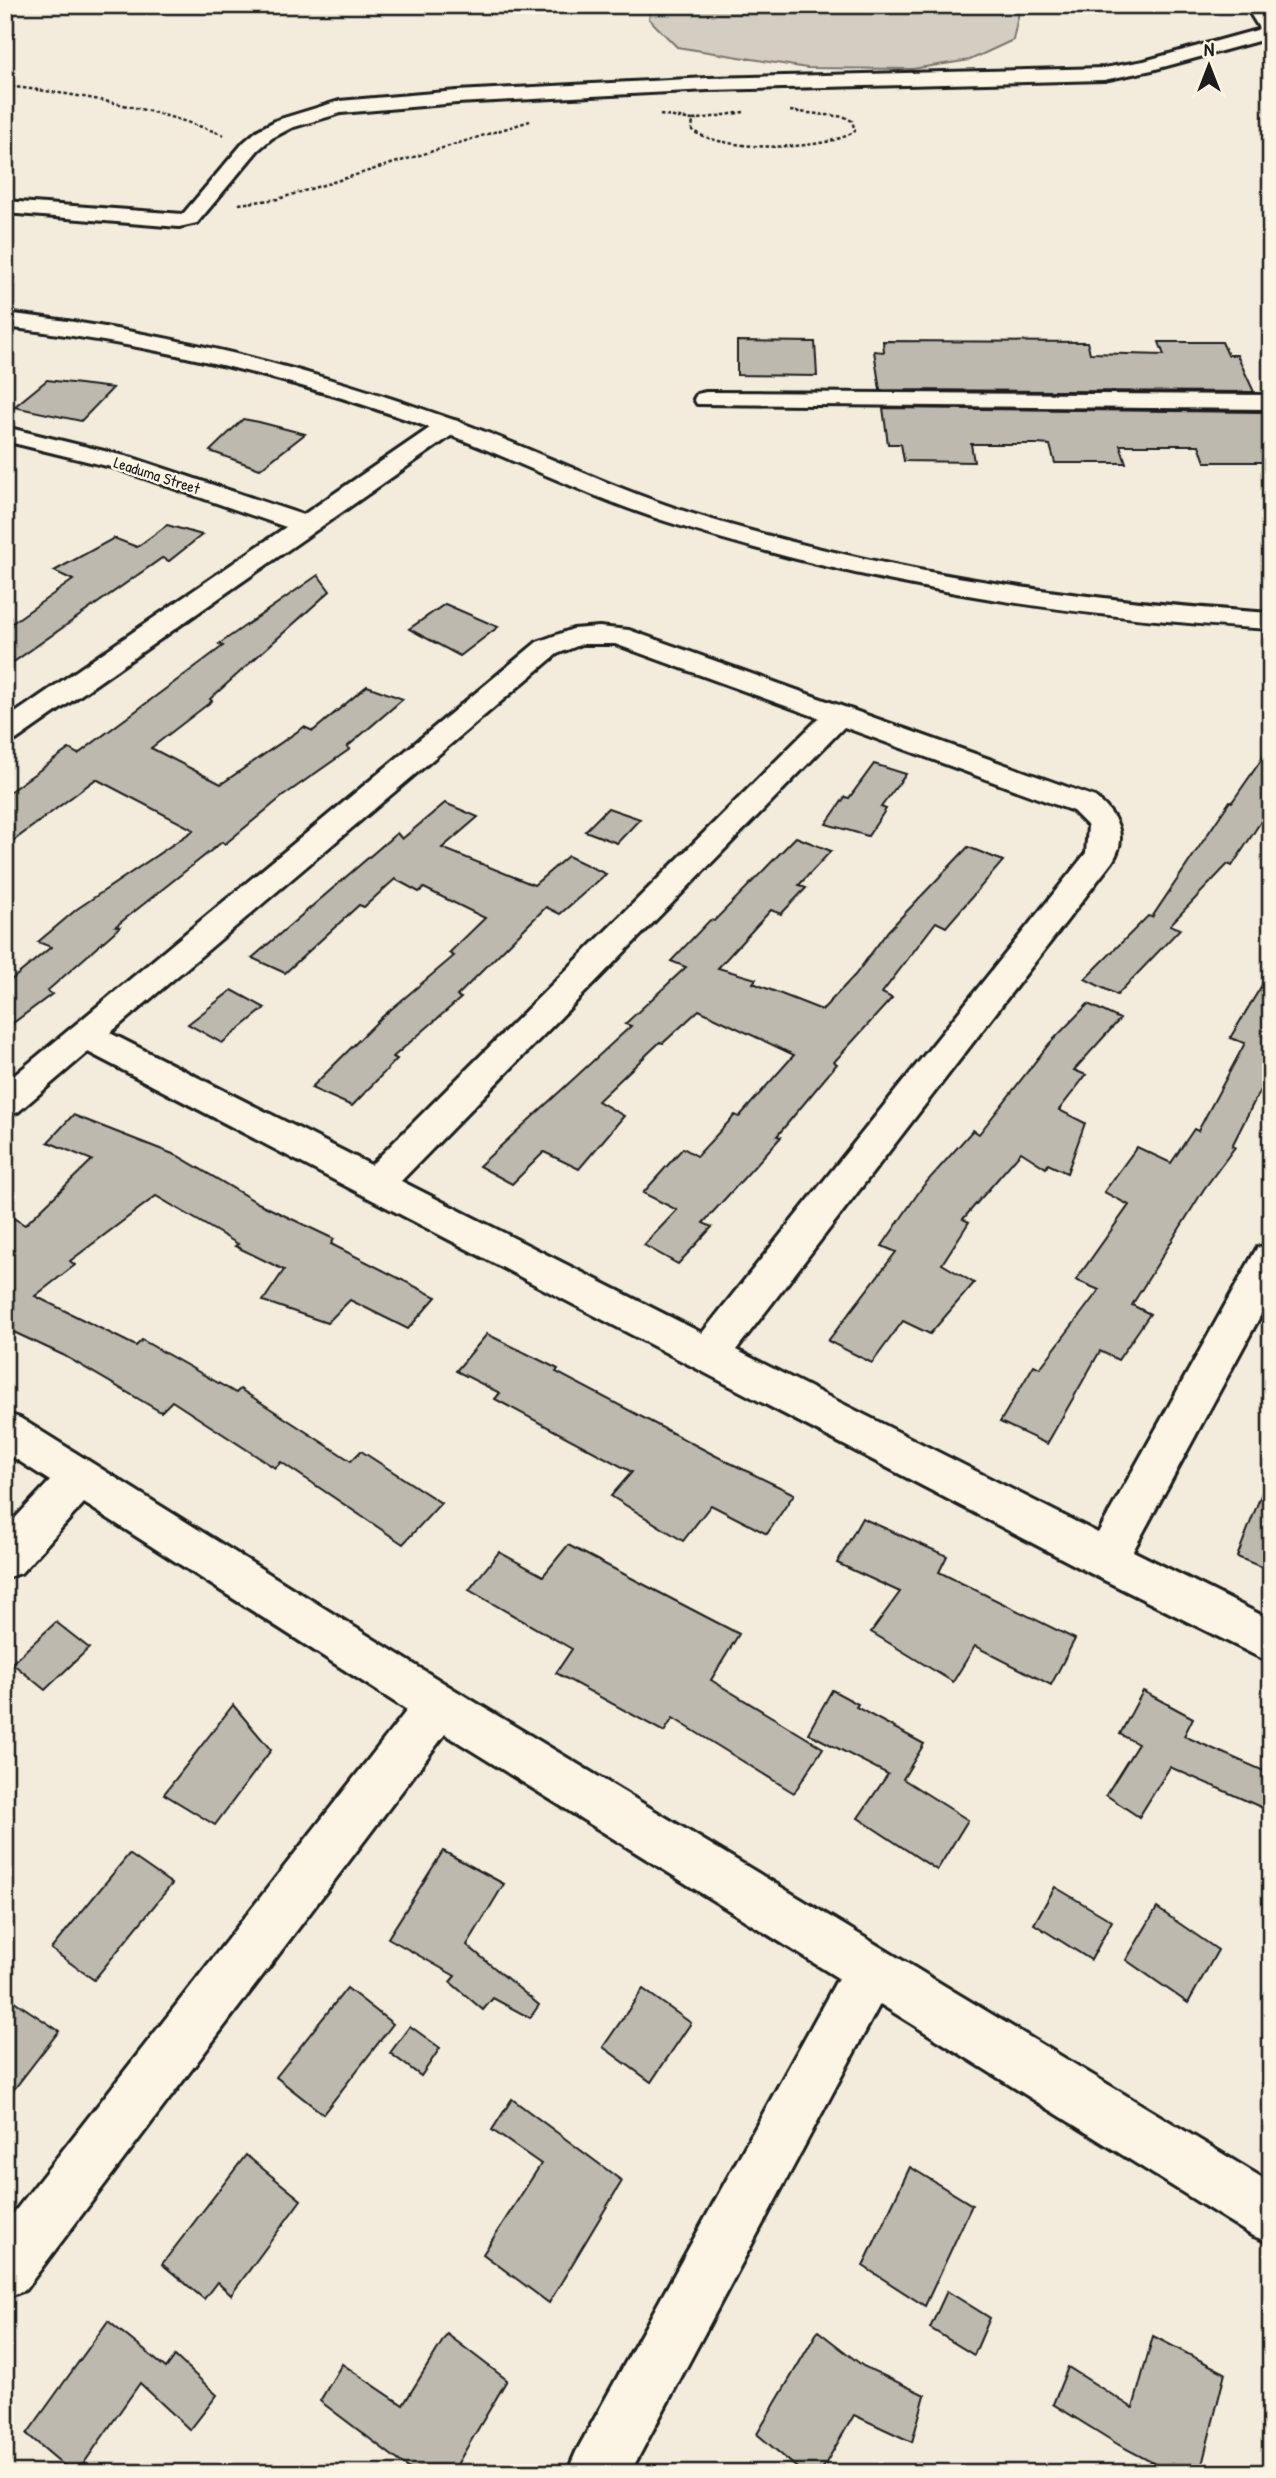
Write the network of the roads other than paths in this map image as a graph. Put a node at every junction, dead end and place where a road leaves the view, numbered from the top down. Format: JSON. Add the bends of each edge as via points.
{"nodes":[{"id":1,"x":1254,"y":5,"type":"edge"},
{"id":2,"x":5,"y":207,"type":"edge"},
{"id":3,"x":5,"y":320,"type":"edge"},
{"id":4,"x":706,"y":399,"type":"dead end"},
{"id":5,"x":1271,"y":402,"type":"edge"},
{"id":6,"x":449,"y":426,"type":"junction"},
{"id":7,"x":8,"y":437,"type":"edge"},
{"id":8,"x":307,"y":525,"type":"junction"},
{"id":9,"x":1271,"y":621,"type":"edge"},
{"id":10,"x":838,"y":716,"type":"junction"},
{"id":11,"x":5,"y":734,"type":"edge"},
{"id":12,"x":86,"y":1036,"type":"junction"},
{"id":13,"x":5,"y":1103,"type":"edge"},
{"id":14,"x":375,"y":1184,"type":"junction"},
{"id":15,"x":1271,"y":1259,"type":"edge"},
{"id":16,"x":709,"y":1354,"type":"junction"},
{"id":17,"x":5,"y":1430,"type":"edge"},
{"id":18,"x":81,"y":1477,"type":"junction"},
{"id":19,"x":5,"y":1559,"type":"edge"},
{"id":20,"x":1107,"y":1559,"type":"junction"},
{"id":21,"x":1271,"y":1643,"type":"edge"},
{"id":22,"x":439,"y":1705,"type":"junction"},
{"id":23,"x":871,"y":1970,"type":"junction"},
{"id":24,"x":1271,"y":2215,"type":"edge"},
{"id":25,"x":5,"y":2270,"type":"edge"},
{"id":26,"x":597,"y":2473,"type":"edge"}],
"edges":[{"from":1,"to":2,"type":"street","via":[[1267,24],[1263,34],[1114,73],[777,82],[365,103],[319,112],[265,134],[250,146],[194,217],[184,221]]},
{"from":3,"to":6,"type":"street","via":[[97,331],[244,360]]},
{"from":4,"to":5,"type":"street"},
{"from":6,"to":8,"type":"street"},
{"from":6,"to":9,"type":"street","via":[[673,516],[860,569],[1105,610]]},
{"from":7,"to":8,"type":"street","name":"Leaduma Street","via":[[124,464]]},
{"from":8,"to":11,"type":"street"},
{"from":10,"to":12,"type":"street","via":[[619,636],[590,633],[567,638],[547,648]]},
{"from":10,"to":14,"type":"street"},
{"from":10,"to":16,"type":"street","via":[[1084,804],[1102,818],[1107,835],[1101,855]]},
{"from":12,"to":13,"type":"street"},
{"from":12,"to":14,"type":"street"},
{"from":14,"to":16,"type":"street"},
{"from":15,"to":20,"type":"street"},
{"from":16,"to":20,"type":"street"},
{"from":17,"to":18,"type":"street"},
{"from":18,"to":19,"type":"street"},
{"from":18,"to":22,"type":"street"},
{"from":20,"to":21,"type":"street"},
{"from":22,"to":23,"type":"street"},
{"from":22,"to":25,"type":"street"},
{"from":23,"to":24,"type":"street"},
{"from":23,"to":26,"type":"street"}]}
